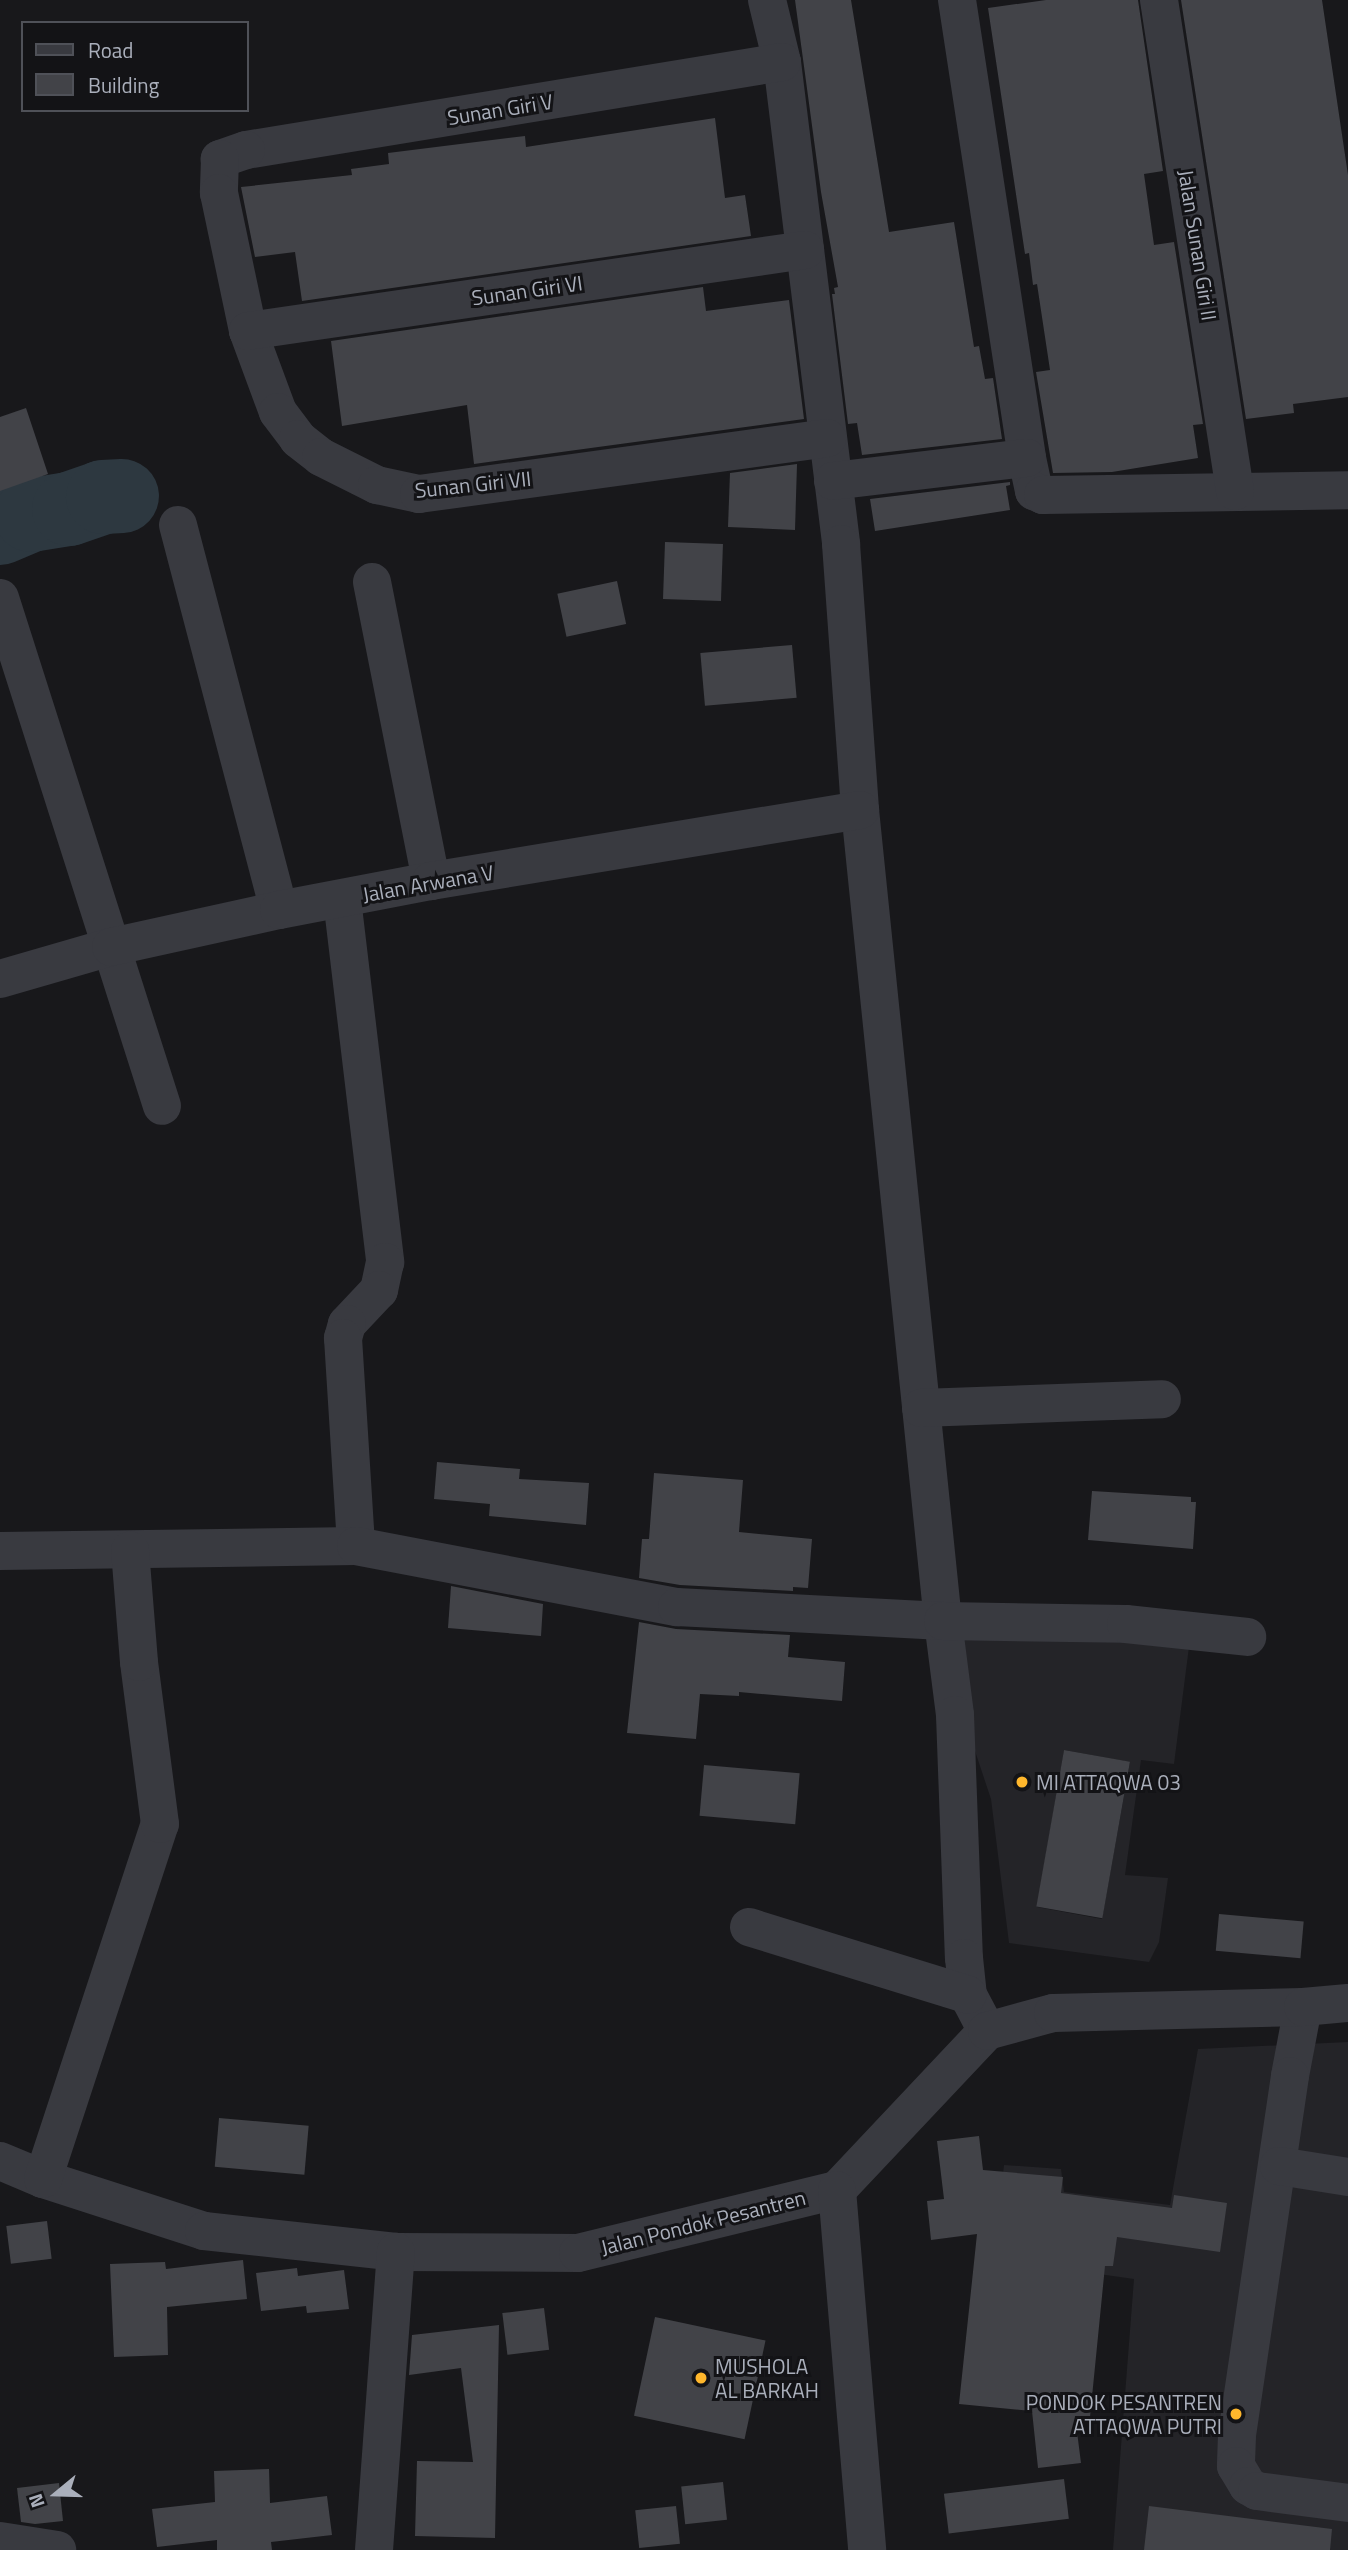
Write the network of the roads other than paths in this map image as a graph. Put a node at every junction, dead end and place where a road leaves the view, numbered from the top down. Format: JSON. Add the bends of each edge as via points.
{"nodes":[{"id":1,"x":766,"y":0,"type":"edge"},
{"id":2,"x":957,"y":0,"type":"edge"},
{"id":3,"x":1159,"y":0,"type":"edge"},
{"id":4,"x":782,"y":62,"type":"junction"},
{"id":5,"x":220,"y":159,"type":"joint"},
{"id":6,"x":806,"y":250,"type":"junction"},
{"id":7,"x":248,"y":331,"type":"junction"},
{"id":8,"x":827,"y":438,"type":"junction"},
{"id":9,"x":1027,"y":458,"type":"junction"},
{"id":10,"x":834,"y":481,"type":"junction"},
{"id":11,"x":1348,"y":490,"type":"edge"},
{"id":12,"x":1235,"y":491,"type":"junction"},
{"id":13,"x":178,"y":525,"type":"dead end"},
{"id":14,"x":372,"y":582,"type":"dead end"},
{"id":15,"x":0,"y":598,"type":"edge"},
{"id":16,"x":860,"y":810,"type":"junction"},
{"id":17,"x":431,"y":881,"type":"junction"},
{"id":18,"x":342,"y":899,"type":"junction"},
{"id":19,"x":279,"y":910,"type":"junction"},
{"id":20,"x":111,"y":947,"type":"junction"},
{"id":21,"x":0,"y":979,"type":"edge"},
{"id":22,"x":162,"y":1106,"type":"dead end"},
{"id":23,"x":1163,"y":1399,"type":"dead end"},
{"id":24,"x":921,"y":1408,"type":"junction"},
{"id":25,"x":356,"y":1546,"type":"junction"},
{"id":26,"x":130,"y":1550,"type":"junction"},
{"id":27,"x":0,"y":1551,"type":"edge"},
{"id":28,"x":943,"y":1621,"type":"junction"},
{"id":29,"x":1247,"y":1637,"type":"dead end"},
{"id":30,"x":749,"y":1927,"type":"dead end"},
{"id":31,"x":968,"y":1994,"type":"junction"},
{"id":32,"x":1348,"y":2003,"type":"edge"},
{"id":33,"x":1303,"y":2007,"type":"junction"},
{"id":34,"x":987,"y":2031,"type":"junction"},
{"id":35,"x":0,"y":2161,"type":"edge"},
{"id":36,"x":1279,"y":2166,"type":"junction"},
{"id":37,"x":1348,"y":2177,"type":"edge"},
{"id":38,"x":43,"y":2179,"type":"junction"},
{"id":39,"x":837,"y":2190,"type":"junction"},
{"id":40,"x":396,"y":2252,"type":"junction"},
{"id":41,"x":1348,"y":2503,"type":"edge"},
{"id":42,"x":0,"y":2540,"type":"edge"},
{"id":43,"x":57,"y":2550,"type":"edge"},
{"id":44,"x":374,"y":2550,"type":"edge"},
{"id":45,"x":867,"y":2550,"type":"edge"}],
"edges":[{"from":1,"to":4,"type":"street"},
{"from":2,"to":9,"type":"street"},
{"from":3,"to":12,"type":"street","name":"Jalan Sunan Giri II"},
{"from":4,"to":5,"type":"street","name":"Sunan Giri V","via":[[246,150]]},
{"from":4,"to":6,"type":"street"},
{"from":5,"to":7,"type":"street","name":"Sunan Giri VII","via":[[219,192]]},
{"from":6,"to":7,"type":"street","name":"Sunan Giri VI"},
{"from":6,"to":8,"type":"street"},
{"from":7,"to":8,"type":"street","name":"Sunan Giri VII","via":[[278,412],[298,439],[321,457],[398,491],[419,494]]},
{"from":8,"to":10,"type":"street"},
{"from":9,"to":10,"type":"street"},
{"from":9,"to":12,"type":"street","via":[[1031,485],[1043,495]]},
{"from":10,"to":16,"type":"street"},
{"from":11,"to":12,"type":"street"},
{"from":13,"to":19,"type":"street"},
{"from":14,"to":17,"type":"street"},
{"from":15,"to":20,"type":"street"},
{"from":16,"to":17,"type":"street","name":"Jalan Arwana V"},
{"from":16,"to":24,"type":"street"},
{"from":17,"to":18,"type":"street","name":"Jalan Arwana V"},
{"from":18,"to":19,"type":"street","name":"Jalan Arwana V"},
{"from":18,"to":25,"type":"street","via":[[385,1262],[379,1290],[347,1324],[343,1338]]},
{"from":19,"to":20,"type":"street","name":"Jalan Arwana V"},
{"from":20,"to":21,"type":"street","name":"Jalan Arwana V"},
{"from":20,"to":22,"type":"street"},
{"from":23,"to":24,"type":"street"},
{"from":24,"to":28,"type":"street"},
{"from":25,"to":26,"type":"street"},
{"from":25,"to":28,"type":"street","via":[[677,1608]]},
{"from":26,"to":27,"type":"street"},
{"from":26,"to":38,"type":"street","via":[[160,1824]]},
{"from":28,"to":29,"type":"street","via":[[1126,1624]]},
{"from":28,"to":31,"type":"street","via":[[955,1715],[960,1902]]},
{"from":30,"to":31,"type":"street"},
{"from":31,"to":34,"type":"street"},
{"from":32,"to":33,"type":"street"},
{"from":33,"to":34,"type":"street","via":[[1053,2013]]},
{"from":33,"to":36,"type":"street"},
{"from":34,"to":39,"type":"street"},
{"from":35,"to":38,"type":"street","name":"Jalan Pondok Pesantren"},
{"from":36,"to":37,"type":"street"},
{"from":36,"to":41,"type":"street","via":[[1236,2466],[1248,2486],[1257,2491]]},
{"from":38,"to":40,"type":"street","name":"Jalan Pondok Pesantren","via":[[204,2231]]},
{"from":39,"to":40,"type":"street","name":"Jalan Pondok Pesantren","via":[[578,2253]]},
{"from":39,"to":45,"type":"street"},
{"from":40,"to":44,"type":"street"},
{"from":42,"to":43,"type":"street"}]}
